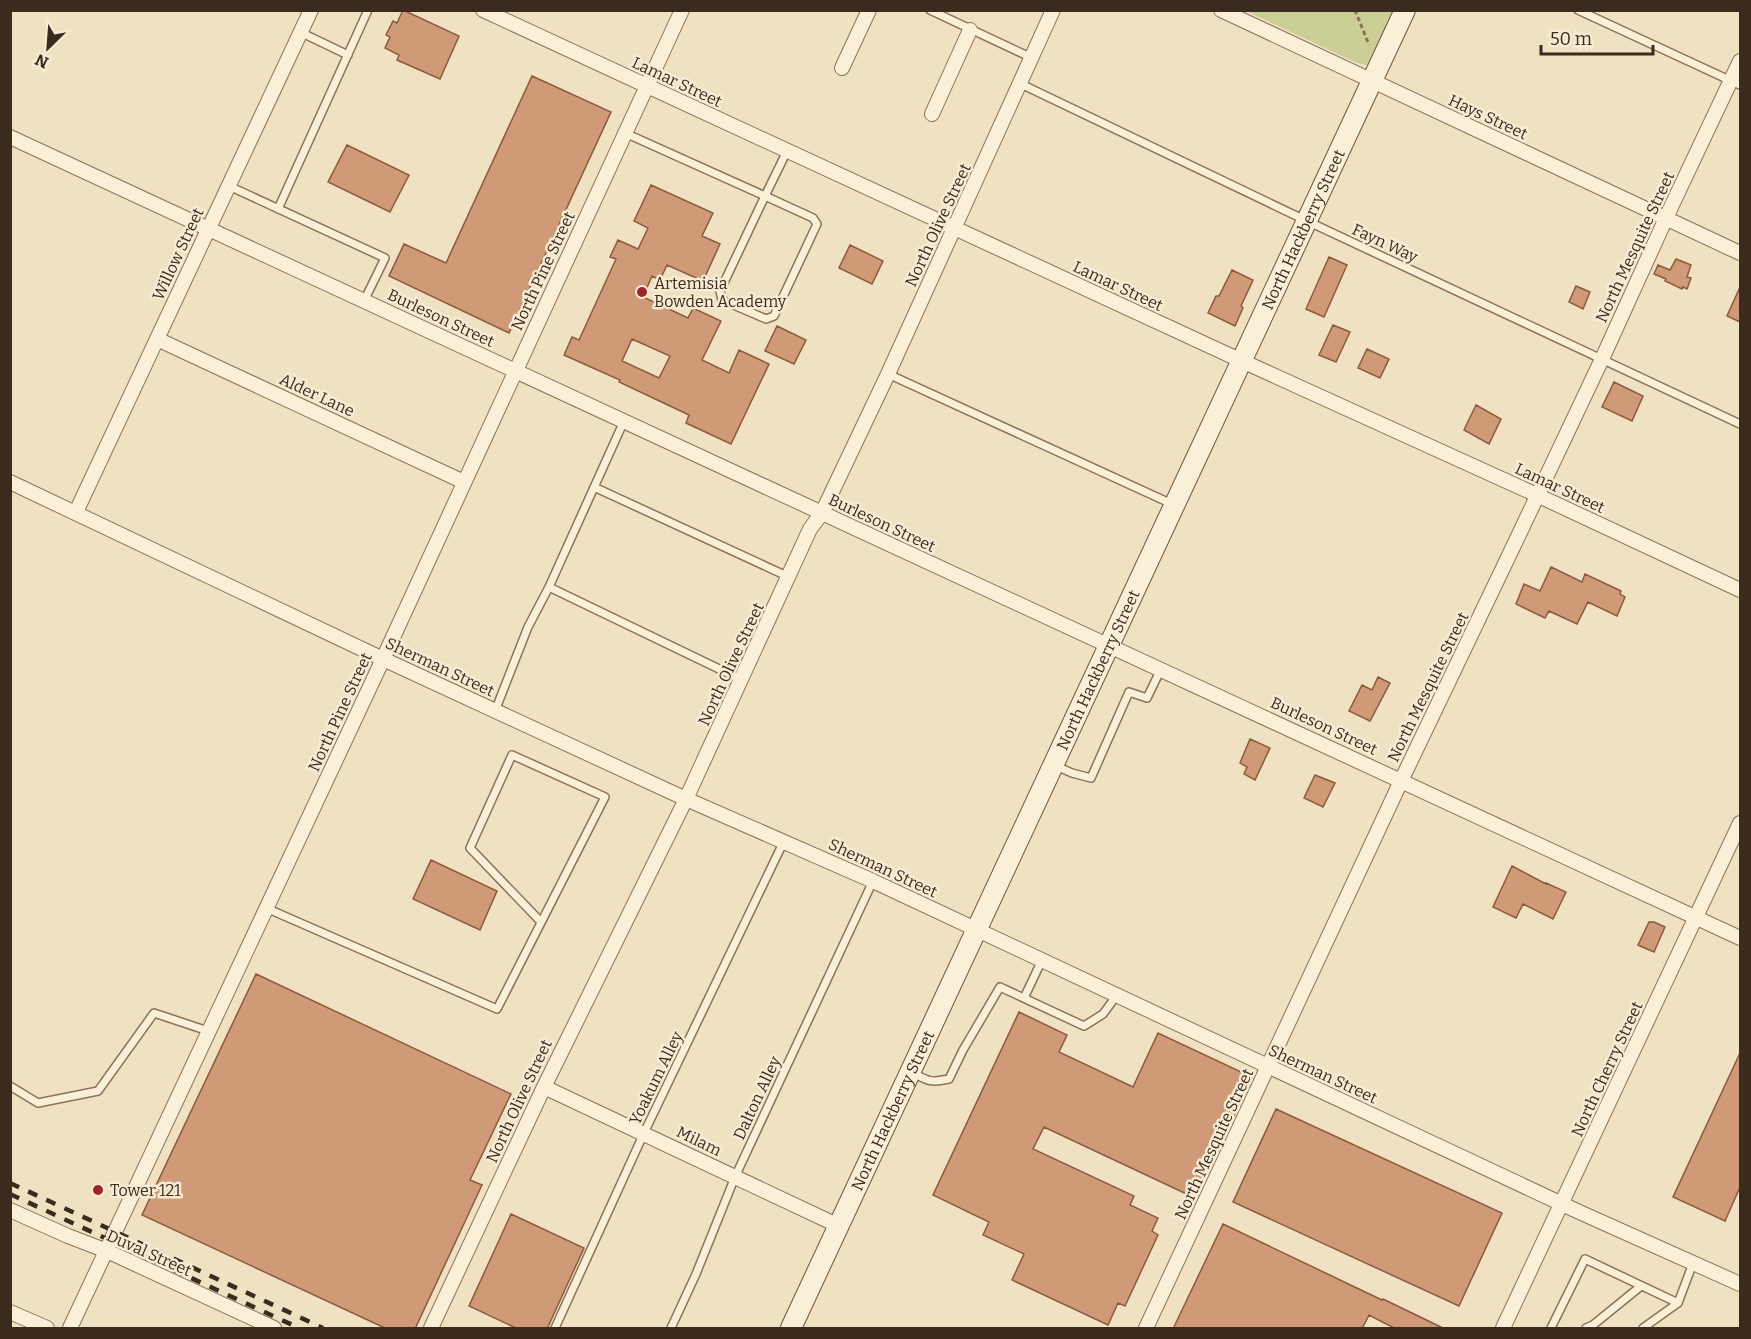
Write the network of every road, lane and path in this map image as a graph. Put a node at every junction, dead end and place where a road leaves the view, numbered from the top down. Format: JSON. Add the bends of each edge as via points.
{"nodes":[{"id":1,"x":311,"y":10,"type":"edge"},
{"id":2,"x":368,"y":10,"type":"edge"},
{"id":3,"x":483,"y":10,"type":"edge"},
{"id":4,"x":682,"y":10,"type":"edge"},
{"id":5,"x":870,"y":10,"type":"edge"},
{"id":6,"x":930,"y":10,"type":"edge"},
{"id":7,"x":1053,"y":10,"type":"edge"},
{"id":8,"x":1221,"y":10,"type":"edge"},
{"id":9,"x":1356,"y":10,"type":"edge"},
{"id":10,"x":1406,"y":10,"type":"edge"},
{"id":11,"x":1578,"y":10,"type":"edge"},
{"id":12,"x":970,"y":30,"type":"junction"},
{"id":13,"x":300,"y":32,"type":"junction"},
{"id":14,"x":1372,"y":52,"type":"dead end"},
{"id":15,"x":348,"y":55,"type":"junction"},
{"id":16,"x":1032,"y":58,"type":"junction"},
{"id":17,"x":1740,"y":60,"type":"edge"},
{"id":18,"x":842,"y":68,"type":"dead end"},
{"id":19,"x":1372,"y":81,"type":"junction"},
{"id":20,"x":1736,"y":83,"type":"edge"},
{"id":21,"x":1020,"y":84,"type":"junction"},
{"id":22,"x":647,"y":86,"type":"junction"},
{"id":23,"x":932,"y":114,"type":"dead end"},
{"id":24,"x":626,"y":133,"type":"junction"},
{"id":25,"x":10,"y":137,"type":"edge"},
{"id":26,"x":787,"y":151,"type":"junction"},
{"id":27,"x":229,"y":186,"type":"junction"},
{"id":28,"x":765,"y":196,"type":"junction"},
{"id":29,"x":278,"y":209,"type":"junction"},
{"id":30,"x":1666,"y":218,"type":"junction"},
{"id":31,"x":1307,"y":221,"type":"junction"},
{"id":32,"x":209,"y":229,"type":"junction"},
{"id":33,"x":954,"y":229,"type":"junction"},
{"id":34,"x":1740,"y":253,"type":"edge"},
{"id":35,"x":364,"y":301,"type":"junction"},
{"id":36,"x":157,"y":339,"type":"junction"},
{"id":37,"x":1602,"y":359,"type":"junction"},
{"id":38,"x":1242,"y":361,"type":"junction"},
{"id":39,"x":515,"y":371,"type":"junction"},
{"id":40,"x":888,"y":374,"type":"junction"},
{"id":41,"x":624,"y":421,"type":"junction"},
{"id":42,"x":1740,"y":424,"type":"edge"},
{"id":43,"x":10,"y":482,"type":"edge"},
{"id":44,"x":464,"y":482,"type":"junction"},
{"id":45,"x":594,"y":487,"type":"junction"},
{"id":46,"x":1537,"y":495,"type":"junction"},
{"id":47,"x":1175,"y":505,"type":"junction"},
{"id":48,"x":76,"y":512,"type":"junction"},
{"id":49,"x":822,"y":513,"type":"junction"},
{"id":50,"x":789,"y":577,"type":"junction"},
{"id":51,"x":549,"y":586,"type":"junction"},
{"id":52,"x":1740,"y":590,"type":"edge"},
{"id":53,"x":1110,"y":646,"type":"junction"},
{"id":54,"x":383,"y":659,"type":"junction"},
{"id":55,"x":1161,"y":669,"type":"junction"},
{"id":56,"x":742,"y":680,"type":"junction"},
{"id":57,"x":495,"y":711,"type":"junction"},
{"id":58,"x":1054,"y":765,"type":"junction"},
{"id":59,"x":1401,"y":781,"type":"junction"},
{"id":60,"x":686,"y":799,"type":"junction"},
{"id":61,"x":1740,"y":823,"type":"edge"},
{"id":62,"x":784,"y":841,"type":"junction"},
{"id":63,"x":873,"y":881,"type":"junction"},
{"id":64,"x":266,"y":908,"type":"junction"},
{"id":65,"x":1696,"y":918,"type":"junction"},
{"id":66,"x":541,"y":922,"type":"junction"},
{"id":67,"x":977,"y":929,"type":"junction"},
{"id":68,"x":1740,"y":938,"type":"edge"},
{"id":69,"x":1042,"y":960,"type":"junction"},
{"id":70,"x":1117,"y":995,"type":"junction"},
{"id":71,"x":1024,"y":998,"type":"junction"},
{"id":72,"x":208,"y":1031,"type":"junction"},
{"id":73,"x":1268,"y":1066,"type":"junction"},
{"id":74,"x":911,"y":1072,"type":"junction"},
{"id":75,"x":10,"y":1086,"type":"edge"},
{"id":76,"x":544,"y":1087,"type":"junction"},
{"id":77,"x":644,"y":1133,"type":"junction"},
{"id":78,"x":735,"y":1177,"type":"junction"},
{"id":79,"x":1562,"y":1205,"type":"junction"},
{"id":80,"x":10,"y":1210,"type":"edge"},
{"id":81,"x":839,"y":1226,"type":"junction"},
{"id":82,"x":107,"y":1251,"type":"junction"},
{"id":83,"x":1693,"y":1263,"type":"junction"},
{"id":84,"x":1740,"y":1284,"type":"edge"},
{"id":85,"x":1641,"y":1286,"type":"junction"},
{"id":86,"x":1678,"y":1303,"type":"junction"},
{"id":87,"x":10,"y":1312,"type":"edge"},
{"id":88,"x":47,"y":1329,"type":"edge"},
{"id":89,"x":70,"y":1329,"type":"edge"},
{"id":90,"x":274,"y":1329,"type":"edge"},
{"id":91,"x":431,"y":1329,"type":"edge"},
{"id":92,"x":555,"y":1329,"type":"edge"},
{"id":93,"x":671,"y":1329,"type":"edge"},
{"id":94,"x":791,"y":1329,"type":"edge"},
{"id":95,"x":1146,"y":1329,"type":"edge"},
{"id":96,"x":1503,"y":1329,"type":"edge"},
{"id":97,"x":1551,"y":1329,"type":"edge"},
{"id":98,"x":1586,"y":1329,"type":"edge"},
{"id":99,"x":1643,"y":1329,"type":"edge"}],
"edges":[{"from":1,"to":13,"type":"street","name":"Willow Street"},
{"from":2,"to":15,"type":"lane"},
{"from":3,"to":22,"type":"street","name":"Lamar Street"},
{"from":4,"to":22,"type":"street","name":"North Pine Street"},
{"from":5,"to":18,"type":"street"},
{"from":6,"to":12,"type":"lane"},
{"from":7,"to":16,"type":"street","name":"North Olive Street"},
{"from":8,"to":19,"type":"street","name":"Hays Street"},
{"from":9,"to":14,"type":"path"},
{"from":10,"to":19,"type":"main road","name":"North Hackberry Street"},
{"from":11,"to":20,"type":"lane"},
{"from":12,"to":16,"type":"lane"},
{"from":12,"to":23,"type":"street"},
{"from":13,"to":15,"type":"lane"},
{"from":13,"to":27,"type":"street","name":"Willow Street"},
{"from":15,"to":29,"type":"lane"},
{"from":16,"to":21,"type":"street","name":"North Olive Street"},
{"from":17,"to":20,"type":"street","name":"North Mesquite Street"},
{"from":19,"to":30,"type":"street","name":"Hays Street"},
{"from":19,"to":31,"type":"main road","name":"North Hackberry Street"},
{"from":20,"to":30,"type":"street","name":"North Mesquite Street"},
{"from":21,"to":31,"type":"lane","name":"Fayn Way"},
{"from":21,"to":33,"type":"street","name":"North Olive Street"},
{"from":22,"to":24,"type":"street","name":"North Pine Street"},
{"from":22,"to":26,"type":"street","name":"Lamar Street"},
{"from":24,"to":28,"type":"lane"},
{"from":24,"to":39,"type":"street","name":"North Pine Street"},
{"from":25,"to":32,"type":"street","name":"Burleson Street"},
{"from":26,"to":28,"type":"lane"},
{"from":26,"to":33,"type":"street","name":"Lamar Street"},
{"from":27,"to":29,"type":"lane"},
{"from":27,"to":32,"type":"street","name":"Willow Street"},
{"from":28,"to":28,"type":"lane","via":[[720,291],[722,300],[766,320],[774,316],[817,224],[813,218]]},
{"from":29,"to":35,"type":"lane","via":[[385,258]]},
{"from":30,"to":34,"type":"street","name":"Hays Street"},
{"from":30,"to":37,"type":"street","name":"North Mesquite Street"},
{"from":31,"to":37,"type":"lane","name":"Fayn Way"},
{"from":31,"to":38,"type":"main road","name":"North Hackberry Street"},
{"from":32,"to":35,"type":"street","name":"Burleson Street"},
{"from":32,"to":36,"type":"street","name":"Willow Street"},
{"from":33,"to":38,"type":"street","name":"Lamar Street"},
{"from":33,"to":40,"type":"street","name":"North Olive Street"},
{"from":35,"to":39,"type":"street","name":"Burleson Street"},
{"from":36,"to":44,"type":"street","name":"Alder Lane"},
{"from":36,"to":48,"type":"street","name":"Willow Street"},
{"from":37,"to":42,"type":"lane","name":"Fayn Way"},
{"from":37,"to":46,"type":"street","name":"North Mesquite Street"},
{"from":38,"to":46,"type":"street","name":"Lamar Street"},
{"from":38,"to":47,"type":"main road","name":"North Hackberry Street"},
{"from":39,"to":41,"type":"street","name":"Burleson Street"},
{"from":39,"to":44,"type":"street","name":"North Pine Street"},
{"from":40,"to":47,"type":"lane"},
{"from":40,"to":49,"type":"street","name":"North Olive Street"},
{"from":41,"to":45,"type":"lane"},
{"from":41,"to":49,"type":"street","name":"Burleson Street"},
{"from":43,"to":48,"type":"street","name":"Sherman Street"},
{"from":44,"to":54,"type":"street","name":"North Pine Street"},
{"from":45,"to":50,"type":"lane"},
{"from":45,"to":51,"type":"lane"},
{"from":46,"to":52,"type":"street","name":"Lamar Street"},
{"from":46,"to":59,"type":"street","name":"North Mesquite Street"},
{"from":47,"to":53,"type":"main road","name":"North Hackberry Street"},
{"from":48,"to":54,"type":"street","name":"Sherman Street"},
{"from":49,"to":50,"type":"street","name":"North Olive Street","via":[[810,529]]},
{"from":49,"to":53,"type":"street","name":"Burleson Street"},
{"from":50,"to":56,"type":"street","name":"North Olive Street"},
{"from":51,"to":56,"type":"lane"},
{"from":51,"to":57,"type":"lane","via":[[528,627]]},
{"from":53,"to":55,"type":"street","name":"Burleson Street"},
{"from":53,"to":58,"type":"main road","name":"North Hackberry Street"},
{"from":54,"to":57,"type":"street","name":"Sherman Street"},
{"from":54,"to":64,"type":"street","name":"North Pine Street"},
{"from":55,"to":58,"type":"lane","via":[[1147,699],[1129,692],[1091,778]]},
{"from":55,"to":59,"type":"street","name":"Burleson Street"},
{"from":56,"to":60,"type":"street","name":"North Olive Street"},
{"from":57,"to":60,"type":"street","name":"Sherman Street"},
{"from":58,"to":67,"type":"main road","name":"North Hackberry Street"},
{"from":59,"to":65,"type":"street","name":"Burleson Street"},
{"from":59,"to":73,"type":"street","name":"North Mesquite Street"},
{"from":60,"to":62,"type":"street","name":"Sherman Street"},
{"from":60,"to":76,"type":"street","name":"North Olive Street"},
{"from":61,"to":65,"type":"street","name":"North Cherry Street"},
{"from":62,"to":63,"type":"street","name":"Sherman Street"},
{"from":62,"to":77,"type":"lane","name":"Yoakum Alley"},
{"from":63,"to":67,"type":"street","name":"Sherman Street"},
{"from":63,"to":78,"type":"lane","name":"Dalton Alley"},
{"from":64,"to":66,"type":"lane","via":[[497,1009]]},
{"from":64,"to":72,"type":"street","name":"North Pine Street"},
{"from":65,"to":68,"type":"street","name":"Burleson Street"},
{"from":65,"to":79,"type":"street","name":"North Cherry Street"},
{"from":66,"to":66,"type":"lane","via":[[605,797],[512,755],[470,848]]},
{"from":67,"to":69,"type":"street","name":"Sherman Street"},
{"from":67,"to":74,"type":"main road","name":"North Hackberry Street"},
{"from":69,"to":70,"type":"street","name":"Sherman Street"},
{"from":69,"to":71,"type":"lane"},
{"from":70,"to":71,"type":"lane","via":[[1103,1014],[1084,1026]]},
{"from":70,"to":73,"type":"street","name":"Sherman Street"},
{"from":71,"to":74,"type":"lane","via":[[1000,987],[949,1079],[928,1081]]},
{"from":72,"to":75,"type":"lane","via":[[154,1013],[98,1091],[38,1103]]},
{"from":72,"to":82,"type":"street","name":"North Pine Street"},
{"from":73,"to":79,"type":"street","name":"Sherman Street"},
{"from":73,"to":95,"type":"street","name":"North Mesquite Street"},
{"from":74,"to":81,"type":"main road","name":"North Hackberry Street"},
{"from":76,"to":77,"type":"street","name":"Milam"},
{"from":76,"to":91,"type":"street","name":"North Olive Street"},
{"from":77,"to":78,"type":"street","name":"Milam"},
{"from":77,"to":92,"type":"lane","name":"Yoakum Alley"},
{"from":78,"to":81,"type":"street","name":"Milam"},
{"from":78,"to":93,"type":"lane","name":"Dalton Alley"},
{"from":79,"to":83,"type":"street","name":"Sherman Street"},
{"from":79,"to":96,"type":"street","name":"North Cherry Street"},
{"from":80,"to":82,"type":"street","name":"Duval Street"},
{"from":81,"to":94,"type":"main road","name":"North Hackberry Street"},
{"from":82,"to":89,"type":"street","name":"North Pine Street"},
{"from":82,"to":90,"type":"street","name":"Duval Street"},
{"from":83,"to":84,"type":"street","name":"Sherman Street"},
{"from":83,"to":86,"type":"lane"},
{"from":85,"to":86,"type":"lane"},
{"from":85,"to":97,"type":"lane","via":[[1585,1258]]},
{"from":85,"to":98,"type":"lane"},
{"from":86,"to":99,"type":"lane"},
{"from":87,"to":88,"type":"street"}]}
